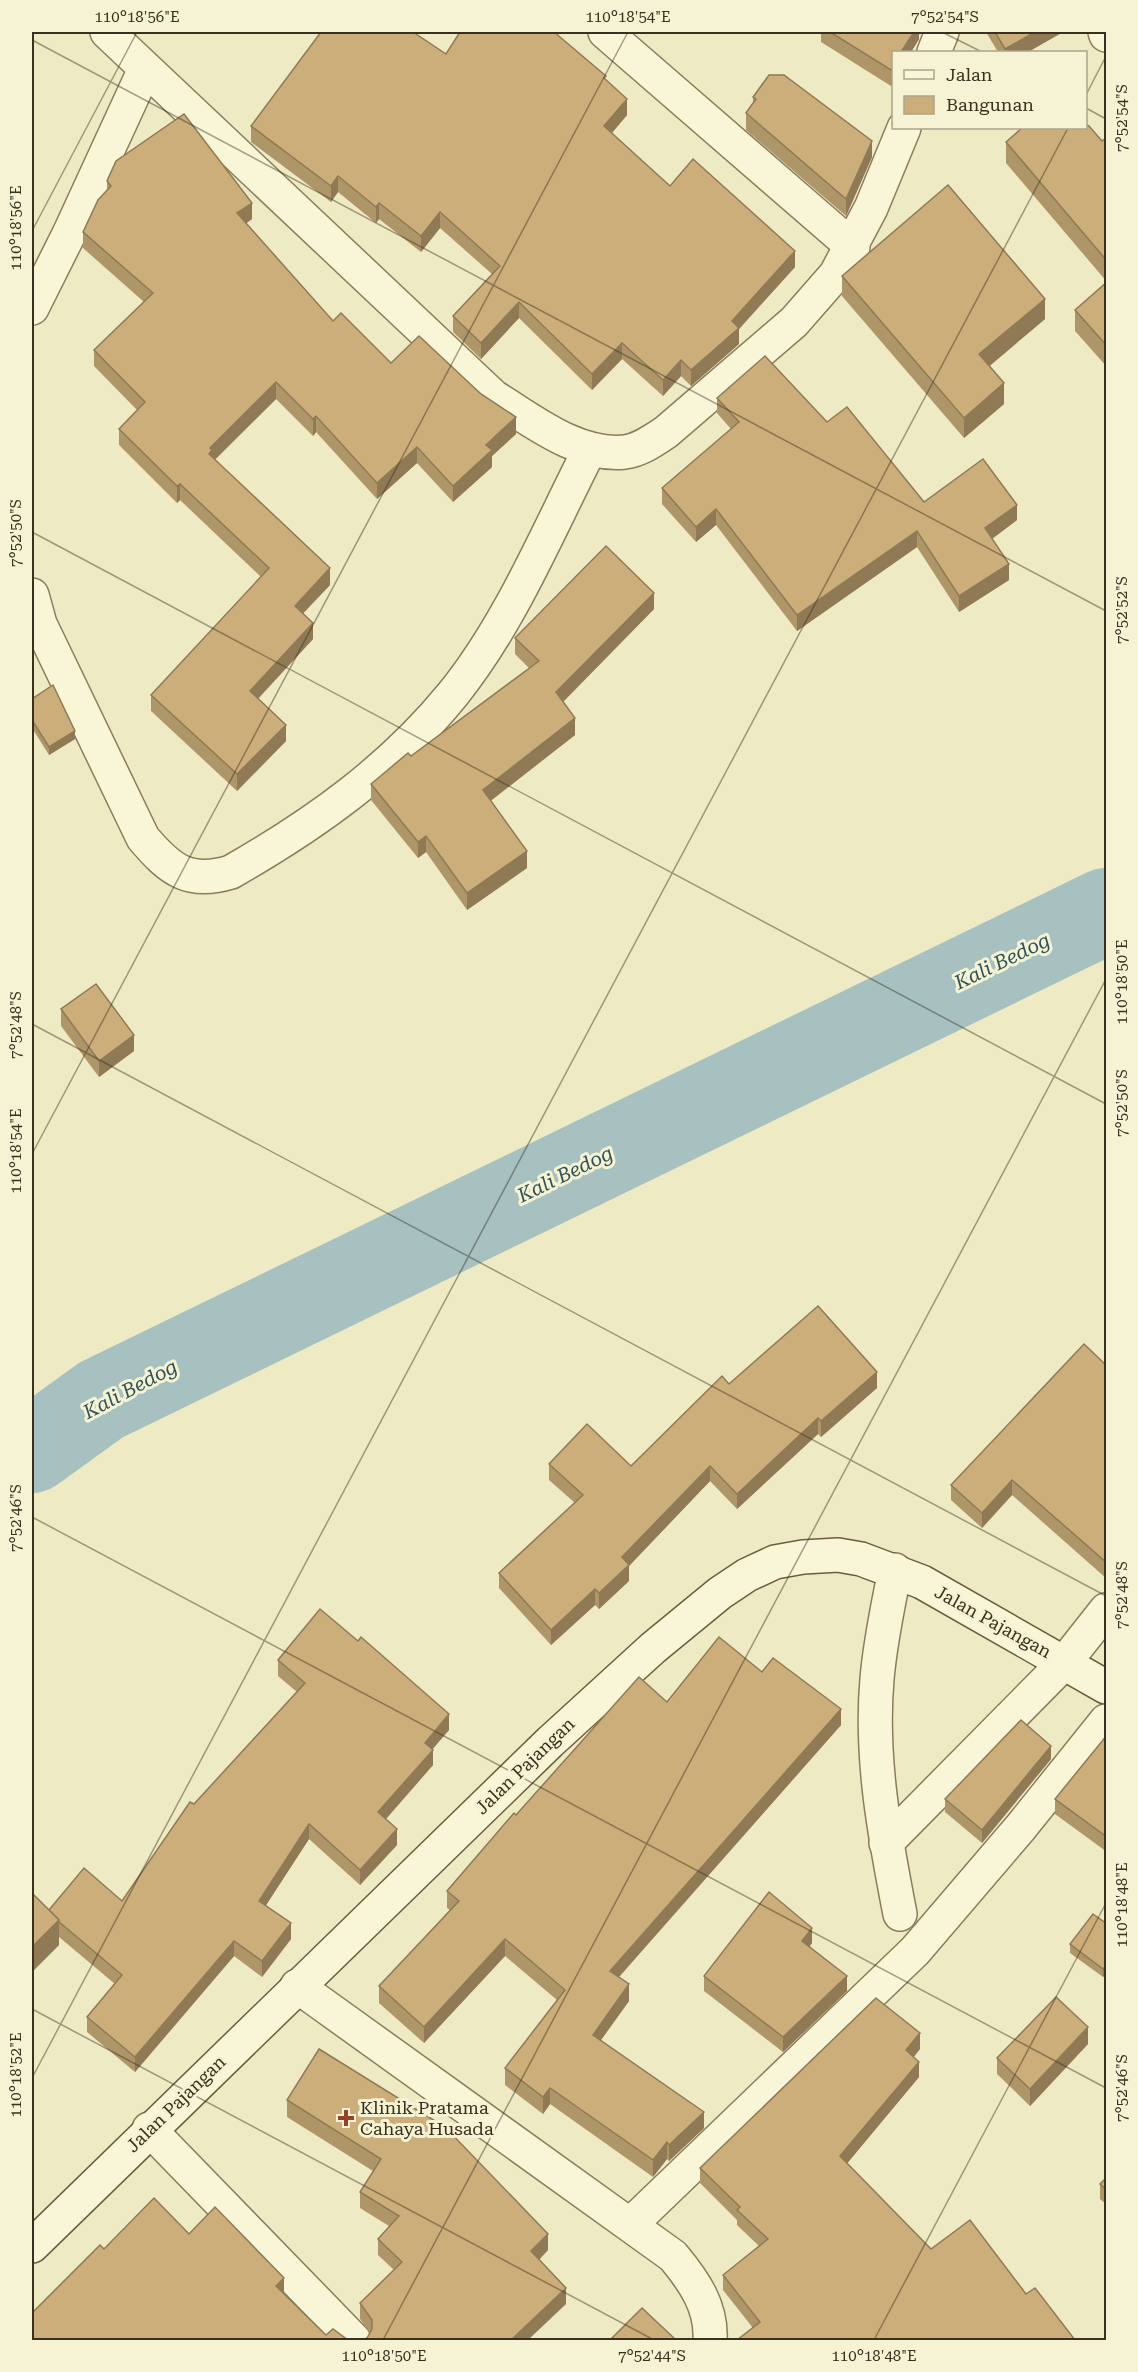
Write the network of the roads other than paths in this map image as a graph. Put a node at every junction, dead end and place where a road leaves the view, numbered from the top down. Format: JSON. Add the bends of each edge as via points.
{"nodes":[{"id":1,"x":107,"y":32,"type":"edge"},
{"id":2,"x":605,"y":32,"type":"edge"},
{"id":3,"x":942,"y":32,"type":"edge"},
{"id":4,"x":933,"y":51,"type":"edge"},
{"id":5,"x":145,"y":69,"type":"junction"},
{"id":6,"x":904,"y":129,"type":"edge"},
{"id":7,"x":852,"y":247,"type":"junction"},
{"id":8,"x":32,"y":308,"type":"edge"},
{"id":9,"x":591,"y":449,"type":"junction"},
{"id":10,"x":32,"y":595,"type":"edge"},
{"id":11,"x":895,"y":1570,"type":"junction"},
{"id":12,"x":1107,"y":1610,"type":"edge"},
{"id":13,"x":1065,"y":1662,"type":"junction"},
{"id":14,"x":1107,"y":1687,"type":"edge"},
{"id":15,"x":1107,"y":1721,"type":"edge"},
{"id":16,"x":886,"y":1843,"type":"junction"},
{"id":17,"x":900,"y":1914,"type":"dead end"},
{"id":18,"x":297,"y":1986,"type":"junction"},
{"id":19,"x":149,"y":2129,"type":"junction"},
{"id":20,"x":631,"y":2224,"type":"junction"},
{"id":21,"x":32,"y":2246,"type":"edge"},
{"id":22,"x":354,"y":2340,"type":"edge"},
{"id":23,"x":710,"y":2340,"type":"edge"}],
"edges":[{"from":1,"to":5,"type":"street"},
{"from":2,"to":7,"type":"street"},
{"from":3,"to":4,"type":"street"},
{"from":5,"to":8,"type":"street"},
{"from":5,"to":9,"type":"street","via":[[494,397],[547,430]]},
{"from":6,"to":7,"type":"street"},
{"from":7,"to":9,"type":"street","via":[[836,274],[794,322],[666,432],[627,452]]},
{"from":9,"to":10,"type":"street","via":[[504,616],[453,693],[413,739],[372,778],[310,824],[220,875],[208,878],[184,874],[156,854],[143,838],[40,624]]},
{"from":11,"to":13,"type":"street","name":"Jalan Pajangan"},
{"from":11,"to":16,"type":"street","via":[[877,1680],[878,1778]]},
{"from":11,"to":18,"type":"street","name":"Jalan Pajangan","via":[[838,1555],[803,1557],[776,1562],[720,1593],[550,1742]]},
{"from":12,"to":13,"type":"street"},
{"from":13,"to":14,"type":"street","name":"Jalan Pajangan"},
{"from":13,"to":16,"type":"street"},
{"from":15,"to":20,"type":"street","via":[[915,1951]]},
{"from":16,"to":17,"type":"street"},
{"from":18,"to":19,"type":"street","name":"Jalan Pajangan"},
{"from":18,"to":20,"type":"street"},
{"from":19,"to":21,"type":"street","name":"Jalan Pajangan"},
{"from":19,"to":22,"type":"street"},
{"from":20,"to":23,"type":"street","via":[[673,2256],[693,2280],[707,2312]]}]}
